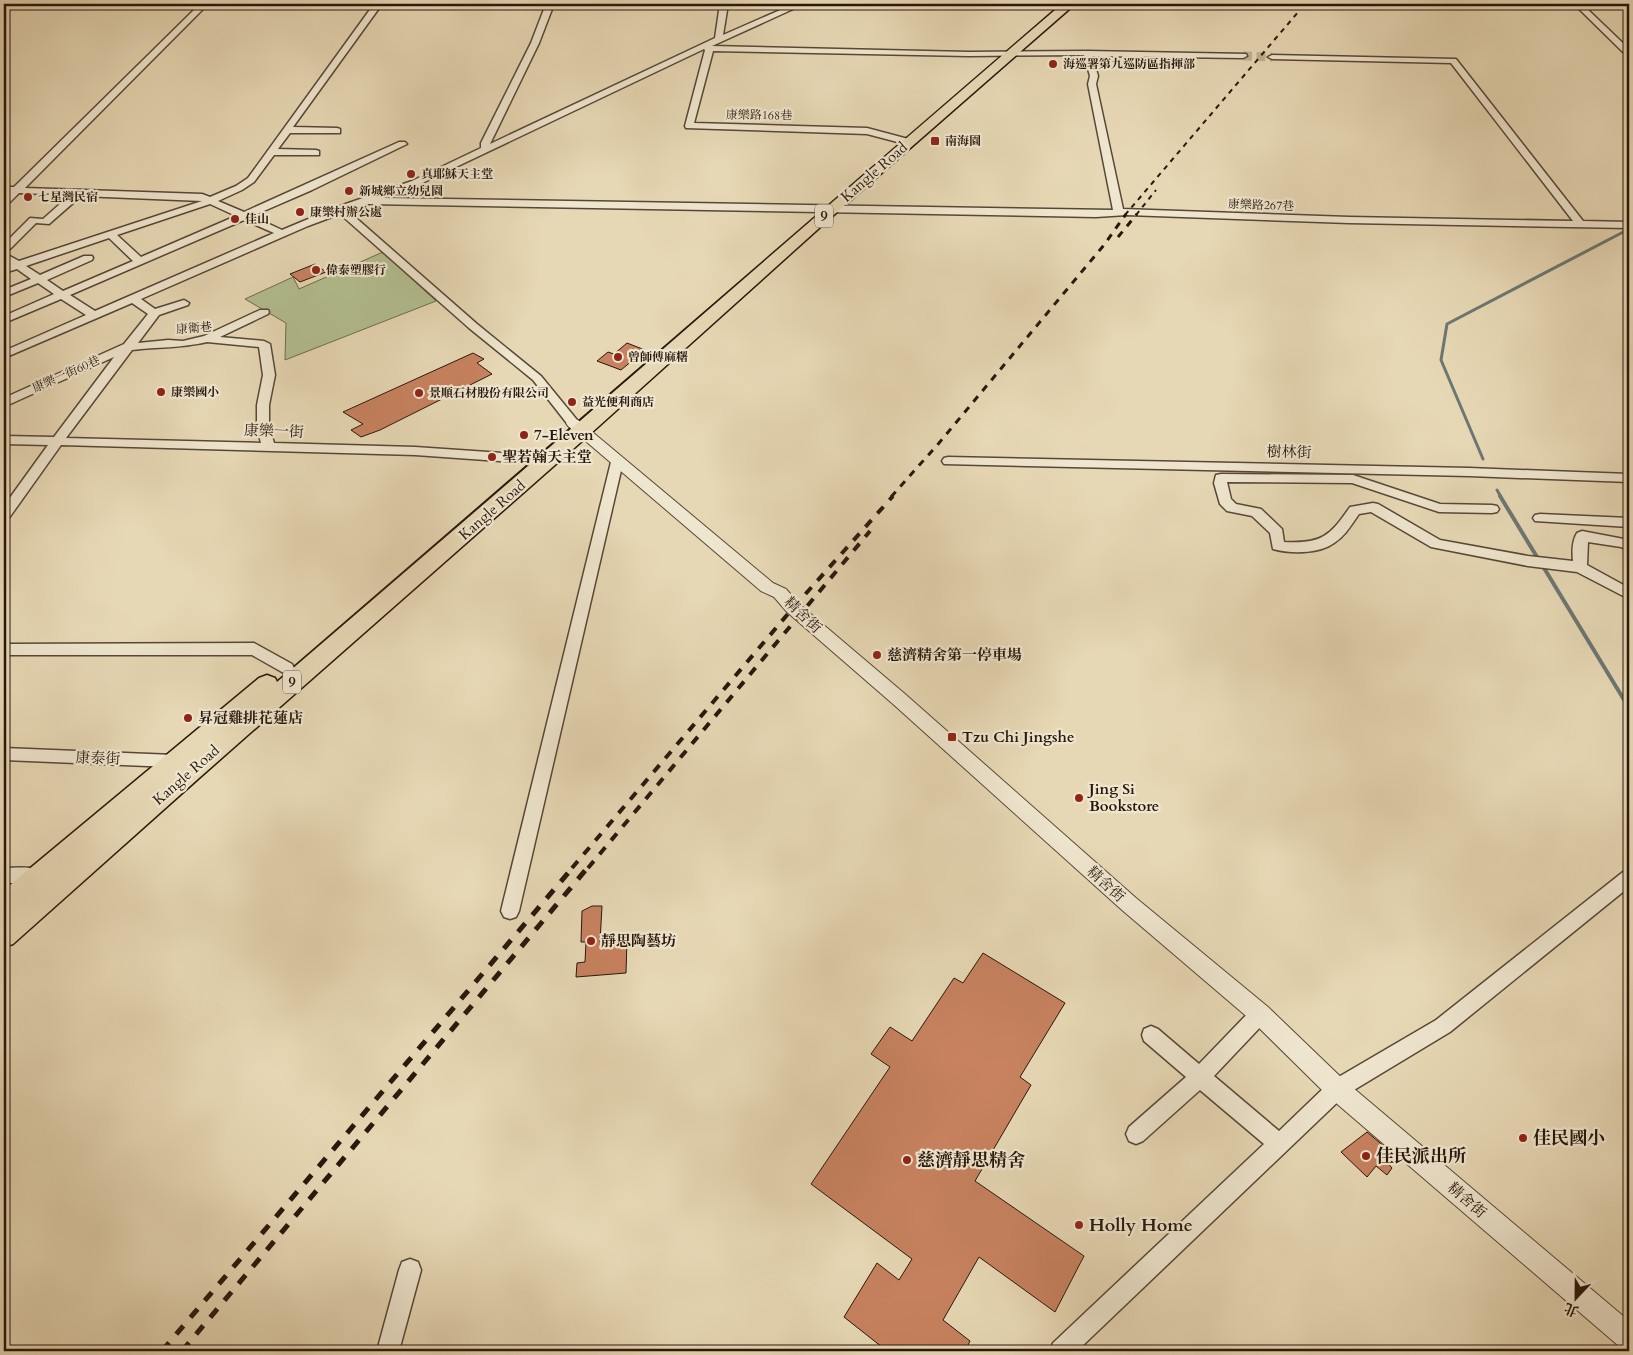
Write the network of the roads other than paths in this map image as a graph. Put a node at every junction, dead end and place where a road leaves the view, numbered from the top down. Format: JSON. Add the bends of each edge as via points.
{"nodes":[{"id":1,"x":204,"y":4,"type":"edge"},
{"id":2,"x":378,"y":4,"type":"edge"},
{"id":3,"x":550,"y":4,"type":"edge"},
{"id":4,"x":724,"y":4,"type":"edge"},
{"id":5,"x":800,"y":4,"type":"edge"},
{"id":6,"x":1056,"y":4,"type":"edge"},
{"id":7,"x":1069,"y":4,"type":"edge"},
{"id":8,"x":1578,"y":4,"type":"edge"},
{"id":9,"x":719,"y":40,"type":"junction"},
{"id":10,"x":706,"y":48,"type":"junction"},
{"id":11,"x":1087,"y":52,"type":"junction"},
{"id":12,"x":1013,"y":53,"type":"junction"},
{"id":13,"x":1629,"y":53,"type":"edge"},
{"id":14,"x":998,"y":54,"type":"junction"},
{"id":15,"x":1243,"y":56,"type":"tunnel mouth"},
{"id":16,"x":1272,"y":57,"type":"tunnel mouth"},
{"id":17,"x":286,"y":130,"type":"junction"},
{"id":18,"x":337,"y":131,"type":"dead end"},
{"id":19,"x":903,"y":140,"type":"junction"},
{"id":20,"x":402,"y":144,"type":"dead end"},
{"id":21,"x":485,"y":150,"type":"junction"},
{"id":22,"x":272,"y":152,"type":"junction"},
{"id":23,"x":316,"y":153,"type":"dead end"},
{"id":24,"x":4,"y":190,"type":"edge"},
{"id":25,"x":15,"y":191,"type":"junction"},
{"id":26,"x":78,"y":193,"type":"junction"},
{"id":27,"x":370,"y":200,"type":"junction"},
{"id":28,"x":210,"y":201,"type":"junction"},
{"id":29,"x":4,"y":203,"type":"edge"},
{"id":30,"x":340,"y":209,"type":"junction"},
{"id":31,"x":825,"y":209,"type":"junction"},
{"id":32,"x":1119,"y":213,"type":"junction"},
{"id":33,"x":244,"y":216,"type":"junction"},
{"id":34,"x":1580,"y":224,"type":"junction"},
{"id":35,"x":1629,"y":225,"type":"edge"},
{"id":36,"x":282,"y":233,"type":"junction"},
{"id":37,"x":111,"y":235,"type":"junction"},
{"id":38,"x":4,"y":250,"type":"edge"},
{"id":39,"x":4,"y":256,"type":"edge"},
{"id":40,"x":88,"y":258,"type":"dead end"},
{"id":41,"x":139,"y":261,"type":"junction"},
{"id":42,"x":17,"y":265,"type":"junction"},
{"id":43,"x":4,"y":270,"type":"edge"},
{"id":44,"x":39,"y":279,"type":"junction"},
{"id":45,"x":62,"y":293,"type":"junction"},
{"id":46,"x":4,"y":294,"type":"edge"},
{"id":47,"x":134,"y":299,"type":"junction"},
{"id":48,"x":184,"y":302,"type":"dead end"},
{"id":49,"x":264,"y":312,"type":"dead end"},
{"id":50,"x":154,"y":313,"type":"junction"},
{"id":51,"x":94,"y":316,"type":"junction"},
{"id":52,"x":4,"y":320,"type":"edge"},
{"id":53,"x":207,"y":339,"type":"junction"},
{"id":54,"x":127,"y":347,"type":"junction"},
{"id":55,"x":4,"y":355,"type":"edge"},
{"id":56,"x":4,"y":402,"type":"edge"},
{"id":57,"x":577,"y":427,"type":"junction"},
{"id":58,"x":4,"y":440,"type":"edge"},
{"id":59,"x":58,"y":443,"type":"junction"},
{"id":60,"x":269,"y":448,"type":"junction"},
{"id":61,"x":948,"y":461,"type":"dead end"},
{"id":62,"x":537,"y":462,"type":"junction"},
{"id":63,"x":617,"y":462,"type":"junction"},
{"id":64,"x":1628,"y":479,"type":"edge"},
{"id":65,"x":1492,"y":509,"type":"dead end"},
{"id":66,"x":4,"y":515,"type":"edge"},
{"id":67,"x":1540,"y":518,"type":"dead end"},
{"id":68,"x":1629,"y":523,"type":"edge"},
{"id":69,"x":1629,"y":546,"type":"edge"},
{"id":70,"x":1580,"y":567,"type":"junction"},
{"id":71,"x":1629,"y":594,"type":"edge"},
{"id":72,"x":4,"y":650,"type":"edge"},
{"id":73,"x":287,"y":668,"type":"junction"},
{"id":74,"x":4,"y":754,"type":"edge"},
{"id":75,"x":182,"y":766,"type":"junction"},
{"id":76,"x":4,"y":875,"type":"edge"},
{"id":77,"x":1629,"y":877,"type":"edge"},
{"id":78,"x":46,"y":883,"type":"junction"},
{"id":79,"x":4,"y":906,"type":"edge"},
{"id":80,"x":510,"y":912,"type":"dead end"},
{"id":81,"x":4,"y":935,"type":"edge"},
{"id":82,"x":1260,"y":1014,"type":"junction"},
{"id":83,"x":1151,"y":1035,"type":"dead end"},
{"id":84,"x":1200,"y":1077,"type":"junction"},
{"id":85,"x":1337,"y":1088,"type":"junction"},
{"id":86,"x":1136,"y":1134,"type":"dead end"},
{"id":87,"x":1279,"y":1144,"type":"junction"},
{"id":88,"x":410,"y":1270,"type":"dead end"},
{"id":89,"x":1629,"y":1338,"type":"edge"},
{"id":90,"x":388,"y":1351,"type":"edge"},
{"id":91,"x":1061,"y":1351,"type":"edge"}],
"edges":[{"from":1,"to":25,"type":"street"},
{"from":2,"to":17,"type":"street"},
{"from":3,"to":21,"type":"street"},
{"from":4,"to":9,"type":"street"},
{"from":5,"to":9,"type":"street"},
{"from":6,"to":14,"type":"main road","name":"Kangle Road","number":"9"},
{"from":7,"to":12,"type":"main road","name":"Kangle Road","number":"9"},
{"from":8,"to":13,"type":"street"},
{"from":9,"to":10,"type":"street"},
{"from":10,"to":14,"type":"street"},
{"from":10,"to":19,"type":"street","name":"康樂路168巷","via":[[689,126],[867,131]]},
{"from":10,"to":21,"type":"street"},
{"from":11,"to":12,"type":"street"},
{"from":11,"to":15,"type":"street"},
{"from":11,"to":32,"type":"street"},
{"from":12,"to":14,"type":"street"},
{"from":12,"to":19,"type":"main road","name":"Kangle Road","number":"9"},
{"from":14,"to":19,"type":"main road","name":"Kangle Road","number":"9"},
{"from":16,"to":34,"type":"street","via":[[1454,61]]},
{"from":17,"to":18,"type":"street"},
{"from":17,"to":22,"type":"street"},
{"from":19,"to":31,"type":"main road","name":"Kangle Road","number":"9"},
{"from":20,"to":33,"type":"street"},
{"from":21,"to":27,"type":"street"},
{"from":22,"to":23,"type":"street"},
{"from":22,"to":28,"type":"street","via":[[251,180]]},
{"from":24,"to":25,"type":"street"},
{"from":25,"to":26,"type":"street"},
{"from":25,"to":29,"type":"street"},
{"from":26,"to":28,"type":"street","via":[[188,196]]},
{"from":26,"to":38,"type":"street","via":[[46,222],[34,220]]},
{"from":27,"to":30,"type":"street"},
{"from":27,"to":31,"type":"street","name":"康樂路267巷"},
{"from":28,"to":33,"type":"street"},
{"from":28,"to":37,"type":"street"},
{"from":30,"to":36,"type":"street"},
{"from":30,"to":57,"type":"street","via":[[537,378]]},
{"from":31,"to":32,"type":"street","name":"康樂路267巷"},
{"from":31,"to":57,"type":"main road","name":"Kangle Road","number":"9"},
{"from":32,"to":34,"type":"street","name":"康樂路267巷"},
{"from":33,"to":36,"type":"street"},
{"from":33,"to":41,"type":"street"},
{"from":34,"to":35,"type":"street","name":"康樂路267巷"},
{"from":36,"to":47,"type":"street"},
{"from":37,"to":41,"type":"street"},
{"from":37,"to":42,"type":"street"},
{"from":39,"to":42,"type":"street"},
{"from":40,"to":44,"type":"street"},
{"from":41,"to":45,"type":"street"},
{"from":42,"to":43,"type":"street"},
{"from":42,"to":44,"type":"street"},
{"from":44,"to":45,"type":"street"},
{"from":44,"to":46,"type":"street"},
{"from":45,"to":51,"type":"street"},
{"from":45,"to":52,"type":"street"},
{"from":47,"to":50,"type":"street"},
{"from":47,"to":51,"type":"street"},
{"from":48,"to":50,"type":"street"},
{"from":49,"to":53,"type":"street"},
{"from":50,"to":54,"type":"street"},
{"from":51,"to":55,"type":"street"},
{"from":53,"to":54,"type":"street","name":"康衛巷","via":[[183,344]]},
{"from":53,"to":60,"type":"street","name":"康衛巷","via":[[264,344],[269,376],[262,427]]},
{"from":54,"to":56,"type":"street","name":"康樂一街60巷"},
{"from":54,"to":59,"type":"street"},
{"from":57,"to":62,"type":"main road","name":"Kangle Road","number":"9"},
{"from":57,"to":63,"type":"street","name":"精舍街"},
{"from":58,"to":59,"type":"street","name":"康樂一街"},
{"from":59,"to":60,"type":"street","name":"康樂一街"},
{"from":59,"to":66,"type":"street"},
{"from":60,"to":62,"type":"street","name":"康樂一街","via":[[415,451]]},
{"from":61,"to":64,"type":"street","name":"樹林街","via":[[1459,471]]},
{"from":62,"to":73,"type":"main road","name":"Kangle Road","number":"9"},
{"from":62,"to":75,"type":"main road","name":"Kangle Road","number":"9"},
{"from":63,"to":80,"type":"street"},
{"from":63,"to":82,"type":"street","name":"精舍街","via":[[767,587],[780,593],[793,608],[1128,904]]},
{"from":65,"to":70,"type":"street","via":[[1439,508],[1353,479],[1221,478],[1220,483],[1225,501],[1232,508],[1256,512],[1277,532],[1278,546],[1289,548],[1328,542],[1355,510],[1372,508],[1436,544]]},
{"from":67,"to":68,"type":"street"},
{"from":69,"to":70,"type":"street","via":[[1582,536]]},
{"from":70,"to":71,"type":"street"},
{"from":72,"to":73,"type":"street","via":[[254,650]]},
{"from":73,"to":75,"type":"main road","name":"Kangle Road","number":"9"},
{"from":74,"to":75,"type":"street","name":"康泰街"},
{"from":75,"to":78,"type":"main road","name":"Kangle Road","number":"9"},
{"from":76,"to":78,"type":"street"},
{"from":77,"to":85,"type":"street","via":[[1443,1026]]},
{"from":78,"to":79,"type":"main road","name":"Kangle Road","number":"9"},
{"from":78,"to":81,"type":"main road","name":"Kangle Road","number":"9"},
{"from":82,"to":84,"type":"street"},
{"from":82,"to":85,"type":"street","name":"精舍街"},
{"from":83,"to":84,"type":"street"},
{"from":84,"to":86,"type":"street"},
{"from":84,"to":87,"type":"street"},
{"from":85,"to":87,"type":"street"},
{"from":85,"to":89,"type":"street","name":"精舍街"},
{"from":87,"to":91,"type":"street"},
{"from":88,"to":90,"type":"street"}]}
